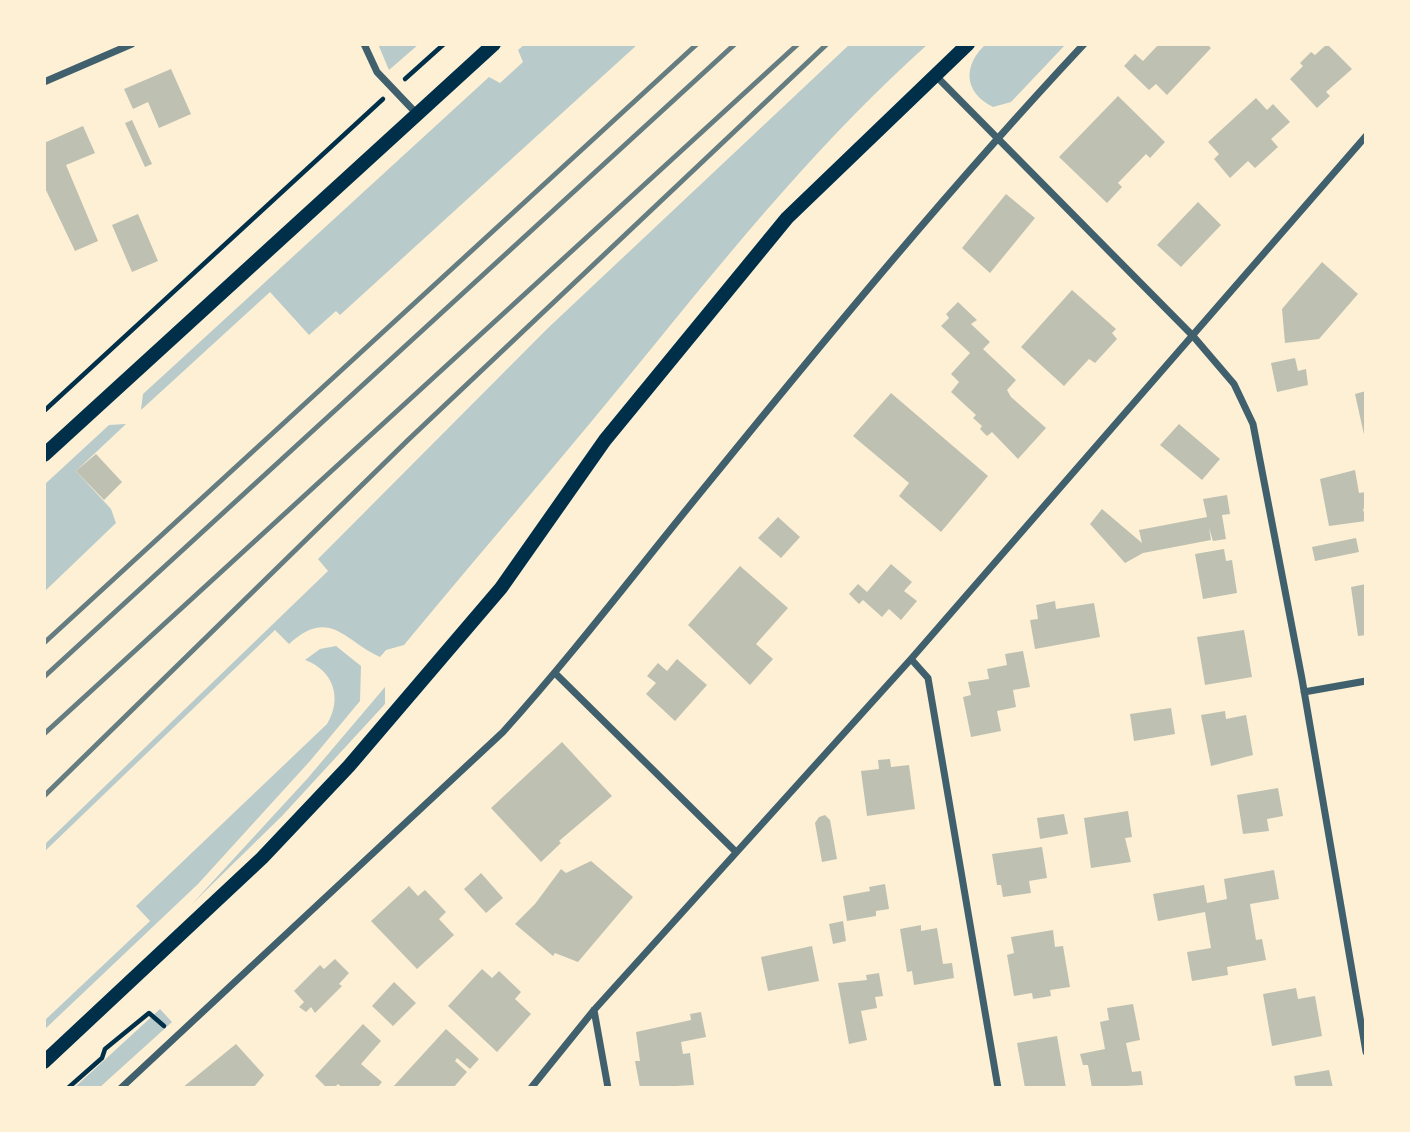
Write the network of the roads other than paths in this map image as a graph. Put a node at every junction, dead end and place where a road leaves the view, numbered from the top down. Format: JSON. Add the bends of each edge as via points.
{"nodes":[{"id":1,"x":132,"y":44,"type":"edge"},
{"id":2,"x":364,"y":44,"type":"edge"},
{"id":3,"x":494,"y":44,"type":"edge"},
{"id":4,"x":968,"y":44,"type":"edge"},
{"id":5,"x":1084,"y":44,"type":"edge"},
{"id":6,"x":934,"y":75,"type":"junction"},
{"id":7,"x":44,"y":82,"type":"edge"},
{"id":8,"x":417,"y":114,"type":"junction"},
{"id":9,"x":998,"y":136,"type":"junction"},
{"id":10,"x":1366,"y":136,"type":"edge"},
{"id":11,"x":1192,"y":336,"type":"junction"},
{"id":12,"x":44,"y":455,"type":"edge"},
{"id":13,"x":911,"y":659,"type":"junction"},
{"id":14,"x":555,"y":674,"type":"junction"},
{"id":15,"x":1366,"y":681,"type":"edge"},
{"id":16,"x":1304,"y":692,"type":"junction"},
{"id":17,"x":736,"y":852,"type":"junction"},
{"id":18,"x":594,"y":1010,"type":"junction"},
{"id":19,"x":1366,"y":1052,"type":"edge"},
{"id":20,"x":44,"y":1062,"type":"edge"},
{"id":21,"x":121,"y":1088,"type":"edge"},
{"id":22,"x":531,"y":1088,"type":"edge"},
{"id":23,"x":608,"y":1088,"type":"edge"},
{"id":24,"x":998,"y":1088,"type":"edge"}],
"edges":[{"from":1,"to":7,"type":"street"},
{"from":2,"to":8,"type":"street","via":[[377,72]]},
{"from":3,"to":8,"type":"main road"},
{"from":4,"to":6,"type":"main road"},
{"from":5,"to":9,"type":"street"},
{"from":6,"to":9,"type":"street"},
{"from":6,"to":20,"type":"main road","via":[[788,218],[605,440],[495,595],[349,766],[262,858]]},
{"from":8,"to":12,"type":"main road"},
{"from":9,"to":11,"type":"street"},
{"from":9,"to":14,"type":"street"},
{"from":10,"to":11,"type":"street"},
{"from":11,"to":13,"type":"street"},
{"from":11,"to":16,"type":"street","via":[[1234,384],[1254,424]]},
{"from":13,"to":17,"type":"street"},
{"from":13,"to":24,"type":"street","via":[[928,678]]},
{"from":14,"to":17,"type":"street"},
{"from":14,"to":21,"type":"street","via":[[503,732]]},
{"from":15,"to":16,"type":"street"},
{"from":16,"to":19,"type":"street"},
{"from":17,"to":18,"type":"street"},
{"from":18,"to":22,"type":"street"},
{"from":18,"to":23,"type":"street"}]}
